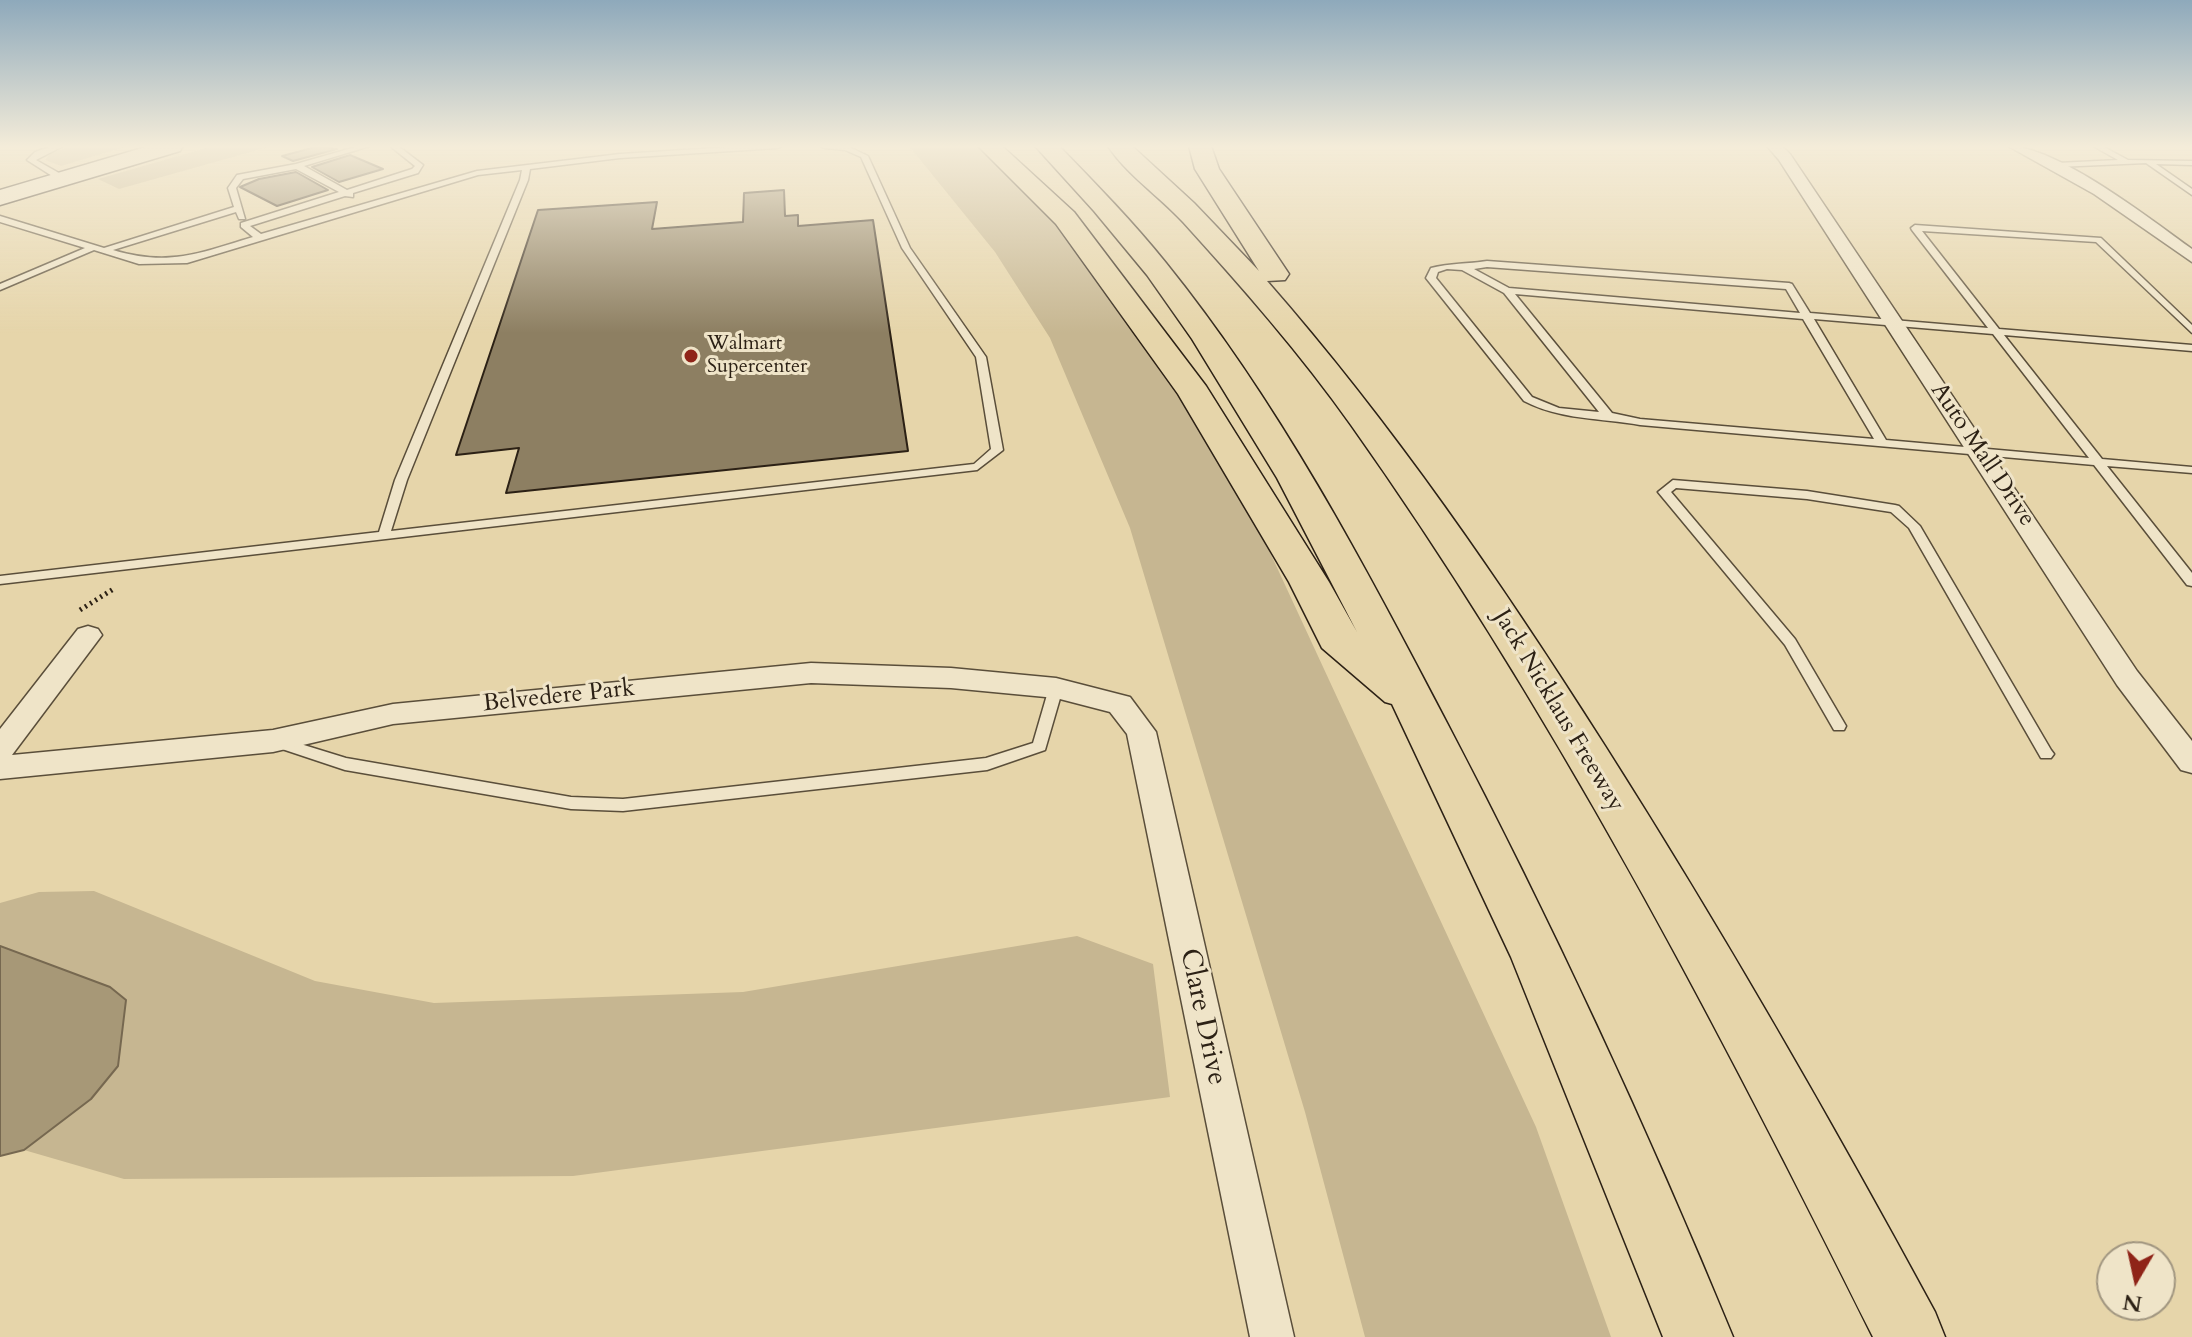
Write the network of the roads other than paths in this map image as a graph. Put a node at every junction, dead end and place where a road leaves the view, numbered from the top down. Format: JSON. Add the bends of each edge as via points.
{"nodes":[{"id":1,"x":238,"y":208,"type":"edge"},
{"id":2,"x":239,"y":208,"type":"edge"},
{"id":3,"x":297,"y":208,"type":"edge"},
{"id":4,"x":355,"y":208,"type":"edge"},
{"id":5,"x":512,"y":208,"type":"edge"},
{"id":6,"x":888,"y":208,"type":"edge"},
{"id":7,"x":1055,"y":208,"type":"edge"},
{"id":8,"x":1102,"y":208,"type":"edge"},
{"id":9,"x":1182,"y":208,"type":"edge"},
{"id":10,"x":1232,"y":208,"type":"edge"},
{"id":11,"x":1819,"y":208,"type":"edge"},
{"id":12,"x":2127,"y":208,"type":"edge"},
{"id":13,"x":0,"y":219,"type":"edge"},
{"id":14,"x":244,"y":225,"type":"junction"},
{"id":15,"x":261,"y":239,"type":"junction"},
{"id":16,"x":97,"y":249,"type":"junction"},
{"id":17,"x":2192,"y":257,"type":"edge"},
{"id":18,"x":1466,"y":267,"type":"junction"},
{"id":19,"x":0,"y":287,"type":"edge"},
{"id":20,"x":1507,"y":291,"type":"junction"},
{"id":21,"x":1808,"y":316,"type":"junction"},
{"id":22,"x":1893,"y":322,"type":"junction"},
{"id":23,"x":2192,"y":330,"type":"edge"},
{"id":24,"x":1996,"y":331,"type":"junction"},
{"id":25,"x":2192,"y":348,"type":"edge"},
{"id":26,"x":1350,"y":399,"type":"junction"},
{"id":27,"x":1608,"y":416,"type":"junction"},
{"id":28,"x":1882,"y":443,"type":"junction"},
{"id":29,"x":1982,"y":453,"type":"junction"},
{"id":30,"x":2097,"y":461,"type":"junction"},
{"id":31,"x":2192,"y":470,"type":"edge"},
{"id":32,"x":384,"y":535,"type":"junction"},
{"id":33,"x":0,"y":580,"type":"edge"},
{"id":34,"x":2192,"y":582,"type":"edge"},
{"id":35,"x":88,"y":635,"type":"dead end"},
{"id":36,"x":1056,"y":688,"type":"junction"},
{"id":37,"x":1413,"y":701,"type":"junction"},
{"id":38,"x":1120,"y":704,"type":"joint"},
{"id":39,"x":1839,"y":726,"type":"dead end"},
{"id":40,"x":273,"y":741,"type":"junction"},
{"id":41,"x":0,"y":750,"type":"edge"},
{"id":42,"x":2046,"y":754,"type":"dead end"},
{"id":43,"x":2192,"y":762,"type":"edge"},
{"id":44,"x":0,"y":768,"type":"edge"},
{"id":45,"x":1272,"y":1337,"type":"edge"},
{"id":46,"x":1698,"y":1337,"type":"edge"},
{"id":47,"x":1910,"y":1337,"type":"edge"}],
"edges":[{"from":1,"to":16,"type":"lane"},
{"from":2,"to":14,"type":"lane"},
{"from":3,"to":14,"type":"lane"},
{"from":4,"to":15,"type":"lane"},
{"from":5,"to":32,"type":"lane","via":[[401,480]]},
{"from":6,"to":32,"type":"lane","via":[[906,248],[981,357],[997,450],[977,467]]},
{"from":7,"to":37,"type":"highway","via":[[1194,393],[1309,582],[1337,638]]},
{"from":8,"to":37,"type":"highway","via":[[1245,396],[1314,510]]},
{"from":9,"to":26,"type":"highway","name":"Jack Nicklaus Freeway","via":[[1250,275]]},
{"from":10,"to":26,"type":"highway"},
{"from":11,"to":22,"type":"street","name":"Auto Mall Drive"},
{"from":12,"to":17,"type":"street"},
{"from":13,"to":16,"type":"lane"},
{"from":14,"to":15,"type":"lane"},
{"from":15,"to":16,"type":"lane","via":[[187,260],[139,261]]},
{"from":16,"to":19,"type":"lane"},
{"from":18,"to":20,"type":"lane"},
{"from":18,"to":21,"type":"lane","via":[[1487,264],[1789,286]]},
{"from":18,"to":27,"type":"lane","via":[[1443,266],[1431,278],[1528,399],[1546,410]]},
{"from":20,"to":21,"type":"lane"},
{"from":20,"to":27,"type":"lane"},
{"from":21,"to":22,"type":"lane"},
{"from":21,"to":28,"type":"lane"},
{"from":22,"to":24,"type":"lane"},
{"from":22,"to":29,"type":"street","name":"Auto Mall Drive"},
{"from":23,"to":24,"type":"lane","via":[[2098,240],[1915,228]]},
{"from":24,"to":25,"type":"lane"},
{"from":24,"to":30,"type":"lane"},
{"from":26,"to":47,"type":"highway","name":"Jack Nicklaus Freeway","via":[[1488,596],[1708,959]]},
{"from":27,"to":28,"type":"lane"},
{"from":28,"to":29,"type":"lane"},
{"from":29,"to":30,"type":"lane"},
{"from":29,"to":43,"type":"street","name":"Auto Mall Drive","via":[[2127,678]]},
{"from":30,"to":31,"type":"lane"},
{"from":30,"to":34,"type":"lane"},
{"from":32,"to":33,"type":"lane"},
{"from":35,"to":41,"type":"street"},
{"from":36,"to":38,"type":"street","name":"Belvedere Park"},
{"from":36,"to":40,"type":"street","name":"Belvedere Park","via":[[811,673],[393,714]]},
{"from":36,"to":40,"type":"lane","via":[[1040,746],[987,764],[623,805],[571,803],[345,764]]},
{"from":37,"to":46,"type":"highway","via":[[1539,957]]},
{"from":38,"to":45,"type":"street","name":"Clare Drive","via":[[1141,732]]},
{"from":39,"to":42,"type":"lane","via":[[1790,642],[1664,492],[1673,484],[1807,495],[1895,509],[1914,526]]},
{"from":40,"to":44,"type":"street","name":"Belvedere Park"}]}
